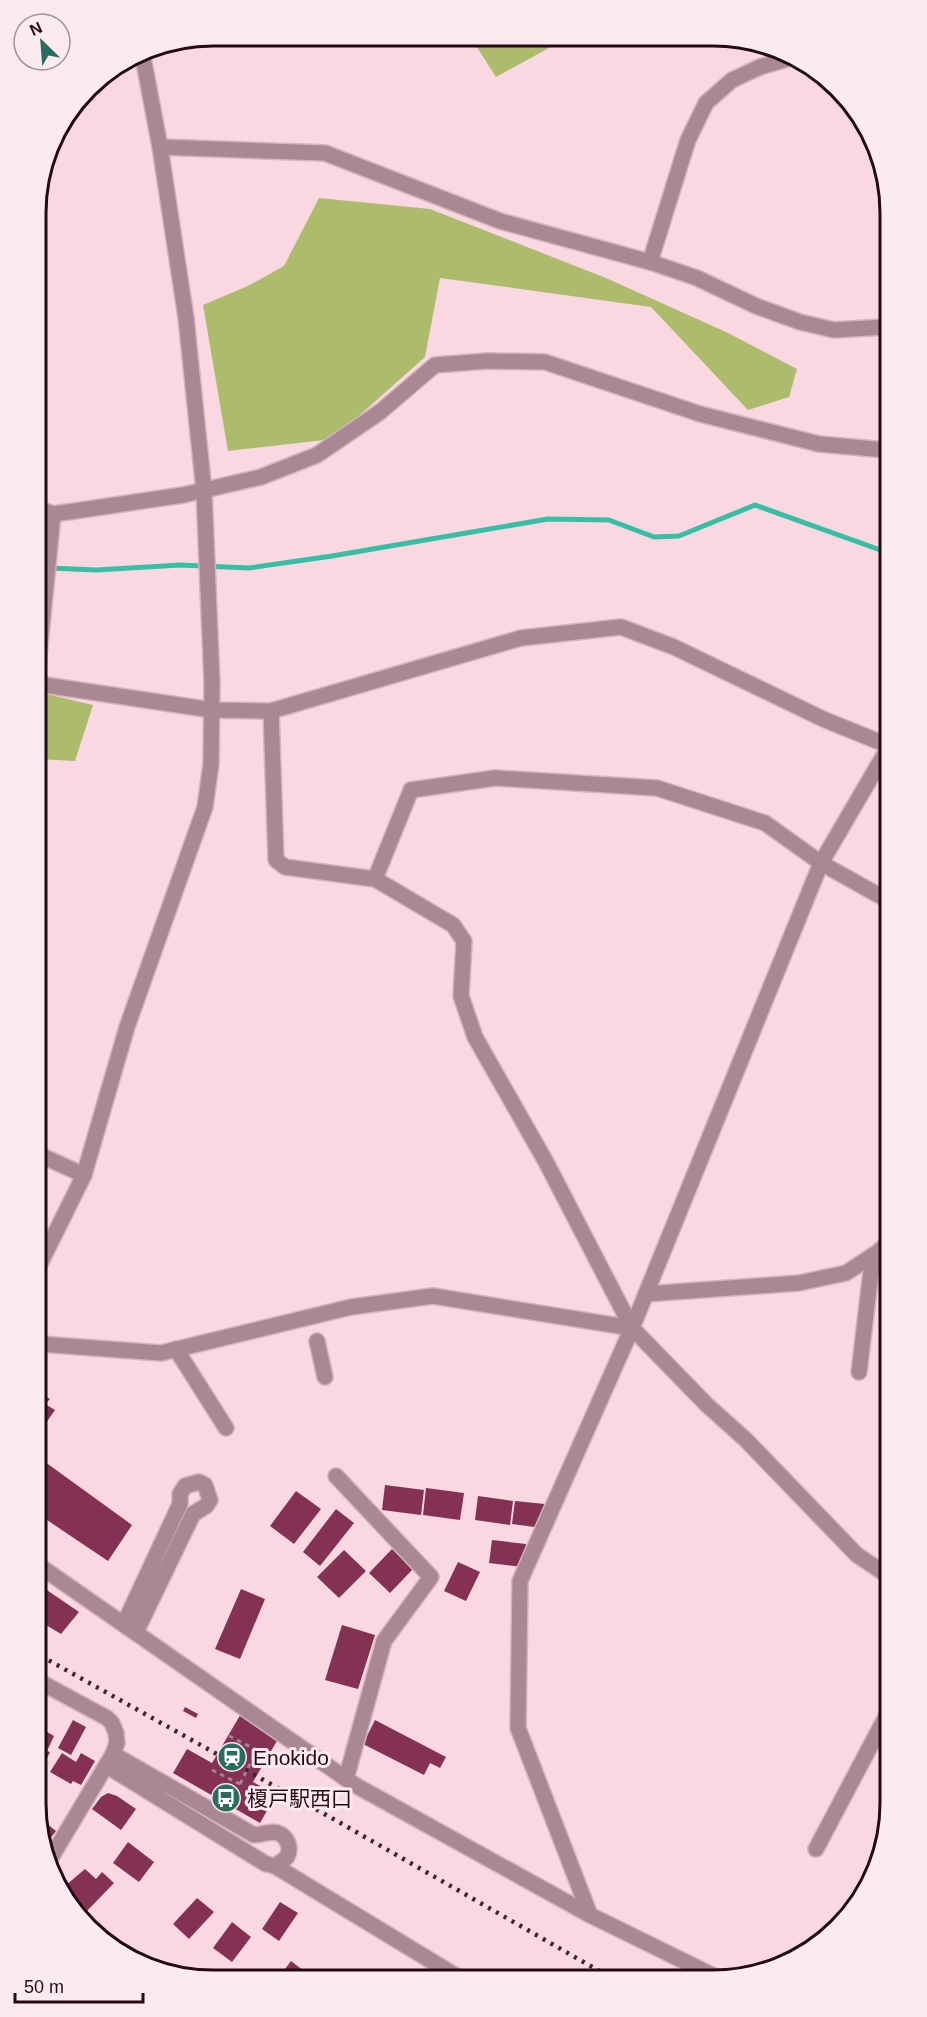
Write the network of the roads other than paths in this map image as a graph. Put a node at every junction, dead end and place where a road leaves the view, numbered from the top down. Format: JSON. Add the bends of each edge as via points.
{"nodes":[{"id":1,"x":781,"y":61,"type":"edge"},
{"id":2,"x":144,"y":62,"type":"edge"},
{"id":3,"x":160,"y":147,"type":"junction"},
{"id":4,"x":650,"y":262,"type":"junction"},
{"id":5,"x":880,"y":327,"type":"edge"},
{"id":6,"x":880,"y":449,"type":"edge"},
{"id":7,"x":204,"y":491,"type":"junction"},
{"id":8,"x":47,"y":512,"type":"edge"},
{"id":9,"x":53,"y":514,"type":"junction"},
{"id":10,"x":47,"y":577,"type":"edge"},
{"id":11,"x":47,"y":685,"type":"edge"},
{"id":12,"x":212,"y":710,"type":"junction"},
{"id":13,"x":271,"y":711,"type":"junction"},
{"id":14,"x":880,"y":742,"type":"edge"},
{"id":15,"x":880,"y":762,"type":"edge"},
{"id":16,"x":821,"y":863,"type":"junction"},
{"id":17,"x":375,"y":879,"type":"junction"},
{"id":18,"x":880,"y":896,"type":"edge"},
{"id":19,"x":46,"y":1158,"type":"edge"},
{"id":20,"x":84,"y":1175,"type":"junction"},
{"id":21,"x":880,"y":1249,"type":"edge"},
{"id":22,"x":46,"y":1251,"type":"edge"},
{"id":23,"x":873,"y":1255,"type":"junction"},
{"id":24,"x":646,"y":1294,"type":"junction"},
{"id":25,"x":632,"y":1328,"type":"junction"},
{"id":26,"x":317,"y":1341,"type":"dead end"},
{"id":27,"x":46,"y":1344,"type":"edge"},
{"id":28,"x":177,"y":1349,"type":"junction"},
{"id":29,"x":859,"y":1372,"type":"dead end"},
{"id":30,"x":325,"y":1377,"type":"dead end"},
{"id":31,"x":226,"y":1428,"type":"dead end"},
{"id":32,"x":336,"y":1476,"type":"dead end"},
{"id":33,"x":880,"y":1570,"type":"edge"},
{"id":34,"x":46,"y":1571,"type":"edge"},
{"id":35,"x":130,"y":1628,"type":"junction"},
{"id":36,"x":46,"y":1685,"type":"edge"},
{"id":37,"x":880,"y":1728,"type":"edge"},
{"id":38,"x":110,"y":1760,"type":"junction"},
{"id":39,"x":346,"y":1779,"type":"junction"},
{"id":40,"x":816,"y":1849,"type":"dead end"},
{"id":41,"x":54,"y":1853,"type":"edge"},
{"id":42,"x":275,"y":1866,"type":"junction"},
{"id":43,"x":590,"y":1915,"type":"junction"},
{"id":44,"x":446,"y":1970,"type":"edge"},
{"id":45,"x":702,"y":1970,"type":"edge"}],
"edges":[{"from":1,"to":4,"type":"street","via":[[732,80],[706,103],[688,140]]},
{"from":2,"to":3,"type":"street"},
{"from":3,"to":4,"type":"street","via":[[325,153],[500,221]]},
{"from":3,"to":7,"type":"street","via":[[186,318]]},
{"from":4,"to":5,"type":"street","via":[[800,322],[834,330]]},
{"from":6,"to":7,"type":"street","via":[[819,444],[700,414],[545,362],[477,362],[435,365],[380,412],[317,455],[261,477]]},
{"from":7,"to":9,"type":"street"},
{"from":7,"to":12,"type":"street"},
{"from":8,"to":9,"type":"street"},
{"from":9,"to":10,"type":"street"},
{"from":11,"to":12,"type":"street"},
{"from":12,"to":13,"type":"street"},
{"from":12,"to":20,"type":"street","via":[[211,764],[204,807],[127,1027]]},
{"from":13,"to":14,"type":"street","via":[[520,638],[621,627],[674,646],[823,719]]},
{"from":13,"to":17,"type":"street","via":[[276,860],[285,867]]},
{"from":15,"to":16,"type":"street"},
{"from":16,"to":17,"type":"street","via":[[765,823],[657,788],[495,778],[411,790]]},
{"from":16,"to":18,"type":"street"},
{"from":16,"to":24,"type":"street"},
{"from":17,"to":25,"type":"street","via":[[453,925],[464,940],[460,996],[475,1037],[546,1162]]},
{"from":19,"to":20,"type":"street"},
{"from":20,"to":22,"type":"street"},
{"from":21,"to":23,"type":"street"},
{"from":23,"to":24,"type":"street","via":[[846,1273],[799,1283]]},
{"from":23,"to":29,"type":"street"},
{"from":24,"to":25,"type":"street"},
{"from":25,"to":28,"type":"street","via":[[432,1296],[351,1307]]},
{"from":25,"to":33,"type":"street","via":[[857,1555]]},
{"from":25,"to":43,"type":"street","via":[[520,1581],[518,1728]]},
{"from":26,"to":30,"type":"street"},
{"from":27,"to":28,"type":"street","via":[[161,1353]]},
{"from":28,"to":31,"type":"street"},
{"from":32,"to":39,"type":"street","via":[[431,1577],[384,1641]]},
{"from":34,"to":35,"type":"street"},
{"from":35,"to":35,"type":"street","via":[[180,1504],[180,1494],[185,1485],[199,1482],[205,1485],[210,1500],[193,1514]]},
{"from":35,"to":39,"type":"street"},
{"from":36,"to":38,"type":"street","via":[[112,1723],[117,1743]]},
{"from":37,"to":40,"type":"street"},
{"from":38,"to":41,"type":"street"},
{"from":38,"to":42,"type":"street","via":[[266,1864]]},
{"from":38,"to":42,"type":"street","via":[[254,1835],[279,1833],[286,1838],[289,1848],[287,1857]]},
{"from":39,"to":43,"type":"street"},
{"from":42,"to":44,"type":"street"},
{"from":43,"to":45,"type":"street"}]}
